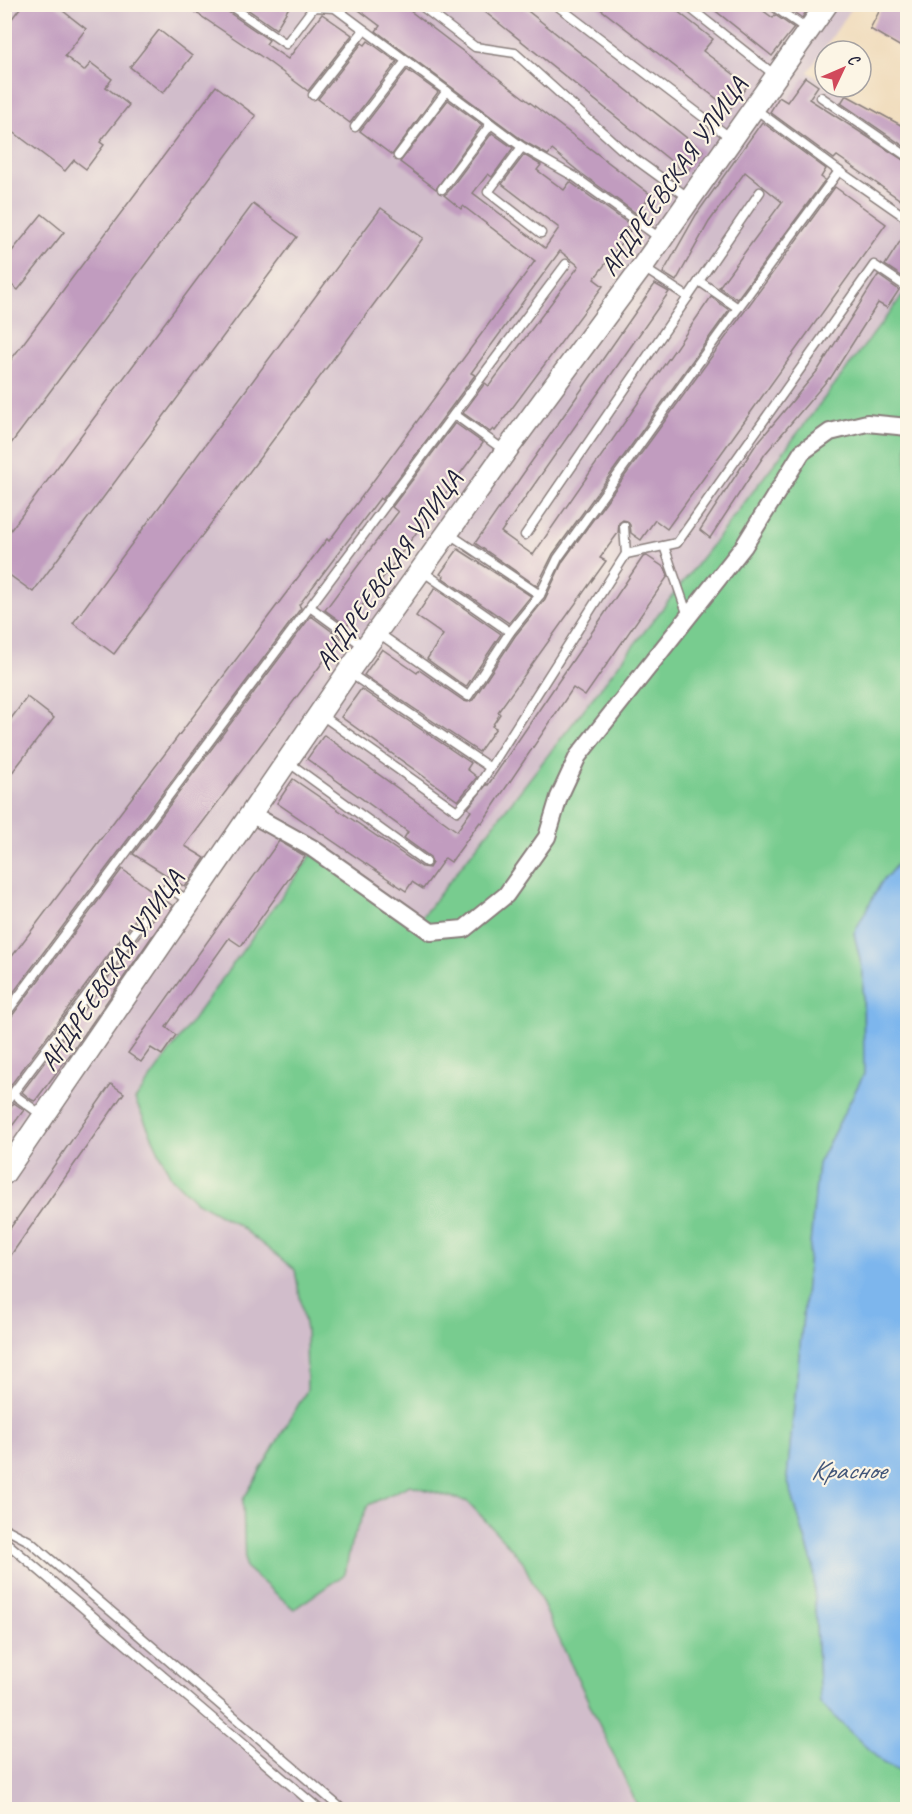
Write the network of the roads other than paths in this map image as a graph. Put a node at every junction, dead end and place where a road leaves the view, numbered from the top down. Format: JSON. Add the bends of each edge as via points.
{"nodes":[{"id":1,"x":228,"y":4,"type":"edge"},
{"id":2,"x":419,"y":4,"type":"edge"},
{"id":3,"x":555,"y":4,"type":"edge"},
{"id":4,"x":685,"y":4,"type":"edge"},
{"id":5,"x":770,"y":4,"type":"edge"},
{"id":6,"x":827,"y":4,"type":"edge"},
{"id":7,"x":364,"y":30,"type":"junction"},
{"id":8,"x":808,"y":31,"type":"junction"},
{"id":9,"x":406,"y":61,"type":"junction"},
{"id":10,"x":776,"y":76,"type":"junction"},
{"id":11,"x":447,"y":92,"type":"junction"},
{"id":12,"x":313,"y":95,"type":"dead end"},
{"id":13,"x":822,"y":99,"type":"edge"},
{"id":14,"x":754,"y":108,"type":"junction"},
{"id":15,"x":491,"y":124,"type":"junction"},
{"id":16,"x":355,"y":127,"type":"dead end"},
{"id":17,"x":732,"y":139,"type":"junction"},
{"id":18,"x":522,"y":147,"type":"junction"},
{"id":19,"x":398,"y":156,"type":"dead end"},
{"id":20,"x":908,"y":157,"type":"edge"},
{"id":21,"x":839,"y":171,"type":"junction"},
{"id":22,"x":442,"y":189,"type":"dead end"},
{"id":23,"x":760,"y":192,"type":"dead end"},
{"id":24,"x":690,"y":199,"type":"junction"},
{"id":25,"x":908,"y":219,"type":"edge"},
{"id":26,"x":541,"y":233,"type":"dead end"},
{"id":27,"x":661,"y":239,"type":"junction"},
{"id":28,"x":566,"y":264,"type":"dead end"},
{"id":29,"x":642,"y":267,"type":"junction"},
{"id":30,"x":699,"y":281,"type":"junction"},
{"id":31,"x":908,"y":288,"type":"edge"},
{"id":32,"x":688,"y":297,"type":"junction"},
{"id":33,"x":738,"y":308,"type":"junction"},
{"id":34,"x":454,"y":414,"type":"junction"},
{"id":35,"x":908,"y":427,"type":"edge"},
{"id":36,"x":506,"y":451,"type":"junction"},
{"id":37,"x":624,"y":526,"type":"dead end"},
{"id":38,"x":447,"y":533,"type":"junction"},
{"id":39,"x":525,"y":535,"type":"dead end"},
{"id":40,"x":664,"y":546,"type":"junction"},
{"id":41,"x":627,"y":554,"type":"junction"},
{"id":42,"x":420,"y":570,"type":"junction"},
{"id":43,"x":540,"y":595,"type":"junction"},
{"id":44,"x":310,"y":608,"type":"junction"},
{"id":45,"x":688,"y":616,"type":"junction"},
{"id":46,"x":510,"y":632,"type":"junction"},
{"id":47,"x":371,"y":639,"type":"junction"},
{"id":48,"x":348,"y":672,"type":"junction"},
{"id":49,"x":320,"y":714,"type":"junction"},
{"id":50,"x":287,"y":761,"type":"junction"},
{"id":51,"x":489,"y":767,"type":"junction"},
{"id":52,"x":251,"y":814,"type":"junction"},
{"id":53,"x":426,"y":862,"type":"dead end"},
{"id":54,"x":190,"y":903,"type":"junction"},
{"id":55,"x":4,"y":1016,"type":"edge"},
{"id":56,"x":13,"y":1094,"type":"junction"},
{"id":57,"x":4,"y":1105,"type":"edge"},
{"id":58,"x":43,"y":1116,"type":"junction"},
{"id":59,"x":4,"y":1174,"type":"edge"},
{"id":60,"x":4,"y":1528,"type":"edge"},
{"id":61,"x":4,"y":1539,"type":"edge"},
{"id":62,"x":320,"y":1809,"type":"edge"},
{"id":63,"x":344,"y":1809,"type":"edge"}],
"edges":[{"from":1,"to":7,"type":"lane","via":[[286,44],[314,7],[335,8]]},
{"from":2,"to":24,"type":"lane","via":[[475,47],[515,53],[620,148]]},
{"from":3,"to":17,"type":"lane"},
{"from":4,"to":10,"type":"lane"},
{"from":5,"to":8,"type":"lane"},
{"from":6,"to":8,"type":"street","name":"АНДРЕЕВСКАЯ УЛИЦА"},
{"from":7,"to":9,"type":"lane"},
{"from":7,"to":12,"type":"lane"},
{"from":8,"to":10,"type":"street","name":"АНДРЕЕВСКАЯ УЛИЦА"},
{"from":9,"to":11,"type":"lane"},
{"from":9,"to":16,"type":"lane"},
{"from":10,"to":14,"type":"street","name":"АНДРЕЕВСКАЯ УЛИЦА"},
{"from":11,"to":15,"type":"lane"},
{"from":11,"to":19,"type":"lane"},
{"from":13,"to":20,"type":"lane"},
{"from":14,"to":17,"type":"street","name":"АНДРЕЕВСКАЯ УЛИЦА"},
{"from":14,"to":21,"type":"lane"},
{"from":15,"to":18,"type":"lane"},
{"from":15,"to":22,"type":"lane"},
{"from":17,"to":24,"type":"street","name":"АНДРЕЕВСКАЯ УЛИЦА"},
{"from":18,"to":26,"type":"lane","via":[[488,192]]},
{"from":18,"to":27,"type":"lane","via":[[574,177]]},
{"from":21,"to":25,"type":"lane"},
{"from":21,"to":33,"type":"lane"},
{"from":23,"to":30,"type":"lane"},
{"from":24,"to":27,"type":"street","name":"АНДРЕЕВСКАЯ УЛИЦА"},
{"from":27,"to":29,"type":"street","name":"АНДРЕЕВСКАЯ УЛИЦА"},
{"from":28,"to":34,"type":"lane"},
{"from":29,"to":32,"type":"lane"},
{"from":29,"to":36,"type":"street","name":"АНДРЕЕВСКАЯ УЛИЦА"},
{"from":30,"to":32,"type":"lane"},
{"from":30,"to":33,"type":"lane"},
{"from":31,"to":40,"type":"lane","via":[[874,265],[677,543]]},
{"from":32,"to":39,"type":"lane"},
{"from":33,"to":43,"type":"lane","via":[[558,558]]},
{"from":34,"to":36,"type":"lane"},
{"from":34,"to":44,"type":"lane"},
{"from":35,"to":45,"type":"street","via":[[867,423],[830,432],[802,452],[744,546]]},
{"from":36,"to":38,"type":"street","name":"АНДРЕЕВСКАЯ УЛИЦА"},
{"from":37,"to":41,"type":"lane"},
{"from":38,"to":42,"type":"street","name":"АНДРЕЕВСКАЯ УЛИЦА"},
{"from":38,"to":43,"type":"lane"},
{"from":40,"to":41,"type":"lane"},
{"from":40,"to":45,"type":"lane"},
{"from":41,"to":51,"type":"lane"},
{"from":42,"to":46,"type":"lane"},
{"from":42,"to":47,"type":"street","name":"АНДРЕЕВСКАЯ УЛИЦА"},
{"from":43,"to":46,"type":"lane"},
{"from":44,"to":47,"type":"lane"},
{"from":44,"to":55,"type":"lane"},
{"from":45,"to":52,"type":"street","via":[[578,756],[559,797],[547,837],[506,895],[464,929],[431,932],[312,848]]},
{"from":46,"to":47,"type":"lane","via":[[468,696]]},
{"from":47,"to":48,"type":"street","name":"АНДРЕЕВСКАЯ УЛИЦА"},
{"from":48,"to":49,"type":"street","name":"АНДРЕЕВСКАЯ УЛИЦА"},
{"from":48,"to":51,"type":"lane"},
{"from":49,"to":50,"type":"street","name":"АНДРЕЕВСКАЯ УЛИЦА"},
{"from":49,"to":51,"type":"lane","via":[[457,811],[476,790]]},
{"from":50,"to":52,"type":"street","name":"АНДРЕЕВСКАЯ УЛИЦА"},
{"from":50,"to":53,"type":"lane"},
{"from":52,"to":54,"type":"street","name":"АНДРЕЕВСКАЯ УЛИЦА"},
{"from":54,"to":56,"type":"lane","via":[[168,887]]},
{"from":54,"to":58,"type":"street","name":"АНДРЕЕВСКАЯ УЛИЦА"},
{"from":56,"to":57,"type":"lane"},
{"from":56,"to":58,"type":"lane"},
{"from":58,"to":59,"type":"street","name":"АНДРЕЕВСКАЯ УЛИЦА"},
{"from":60,"to":63,"type":"lane","via":[[29,1541]]},
{"from":61,"to":62,"type":"lane"}]}
